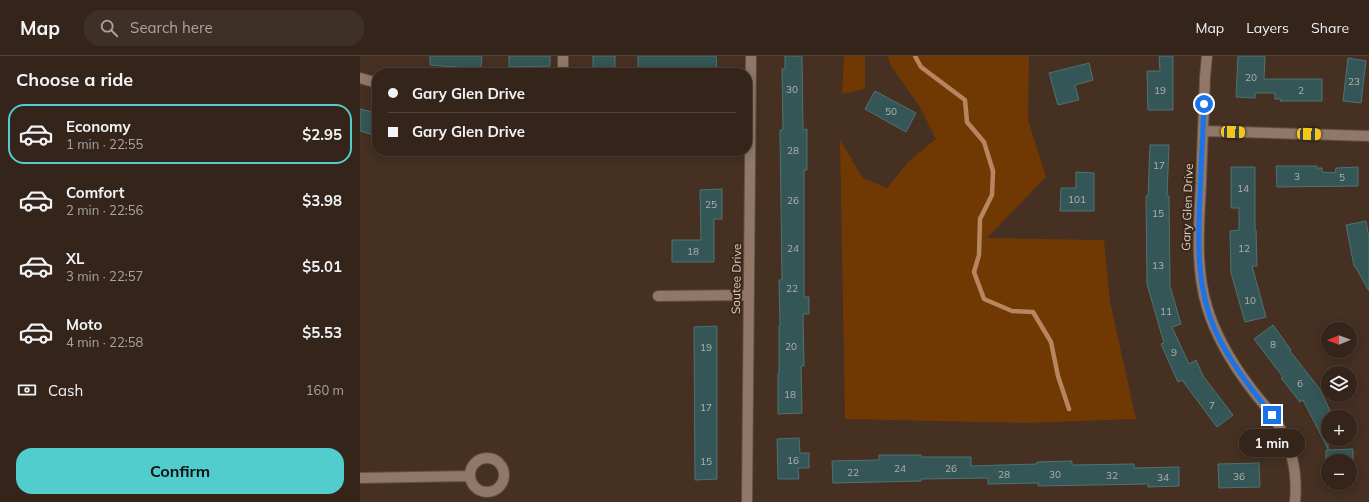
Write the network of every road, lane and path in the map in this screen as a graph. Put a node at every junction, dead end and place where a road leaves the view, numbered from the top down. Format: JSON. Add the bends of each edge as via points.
{"nodes":[{"id":1,"x":563,"y":56,"type":"edge"},
{"id":2,"x":751,"y":56,"type":"edge"},
{"id":3,"x":1208,"y":56,"type":"edge"},
{"id":4,"x":563,"y":68,"type":"edge"},
{"id":5,"x":750,"y":68,"type":"edge"},
{"id":6,"x":360,"y":78,"type":"edge"},
{"id":7,"x":372,"y":82,"type":"edge"},
{"id":8,"x":1203,"y":130,"type":"junction"},
{"id":9,"x":1369,"y":136,"type":"edge"},
{"id":10,"x":749,"y":156,"type":"edge"},
{"id":11,"x":658,"y":296,"type":"dead end"},
{"id":12,"x":749,"y":296,"type":"junction"},
{"id":13,"x":470,"y":476,"type":"junction"},
{"id":14,"x":360,"y":478,"type":"edge"},
{"id":15,"x":486,"y":497,"type":"edge"},
{"id":16,"x":747,"y":502,"type":"edge"},
{"id":17,"x":1295,"y":502,"type":"edge"}],
"edges":[{"from":1,"to":4,"type":"street"},
{"from":2,"to":5,"type":"street","name":"Soutee Drive"},
{"from":3,"to":8,"type":"street","name":"Gary Glen Drive"},
{"from":6,"to":7,"type":"street"},
{"from":8,"to":9,"type":"street"},
{"from":8,"to":17,"type":"street","name":"Gary Glen Drive","via":[[1198,227],[1199,266],[1206,306],[1228,355],[1285,436],[1292,453]]},
{"from":10,"to":12,"type":"street","name":"Soutee Drive"},
{"from":11,"to":12,"type":"street"},
{"from":12,"to":16,"type":"street","name":"Soutee Drive"},
{"from":13,"to":14,"type":"street"},
{"from":13,"to":15,"type":"street","via":[[474,487]]},
{"from":13,"to":15,"type":"street","via":[[477,461],[487,458],[498,461],[504,470],[504,481]]}]}
